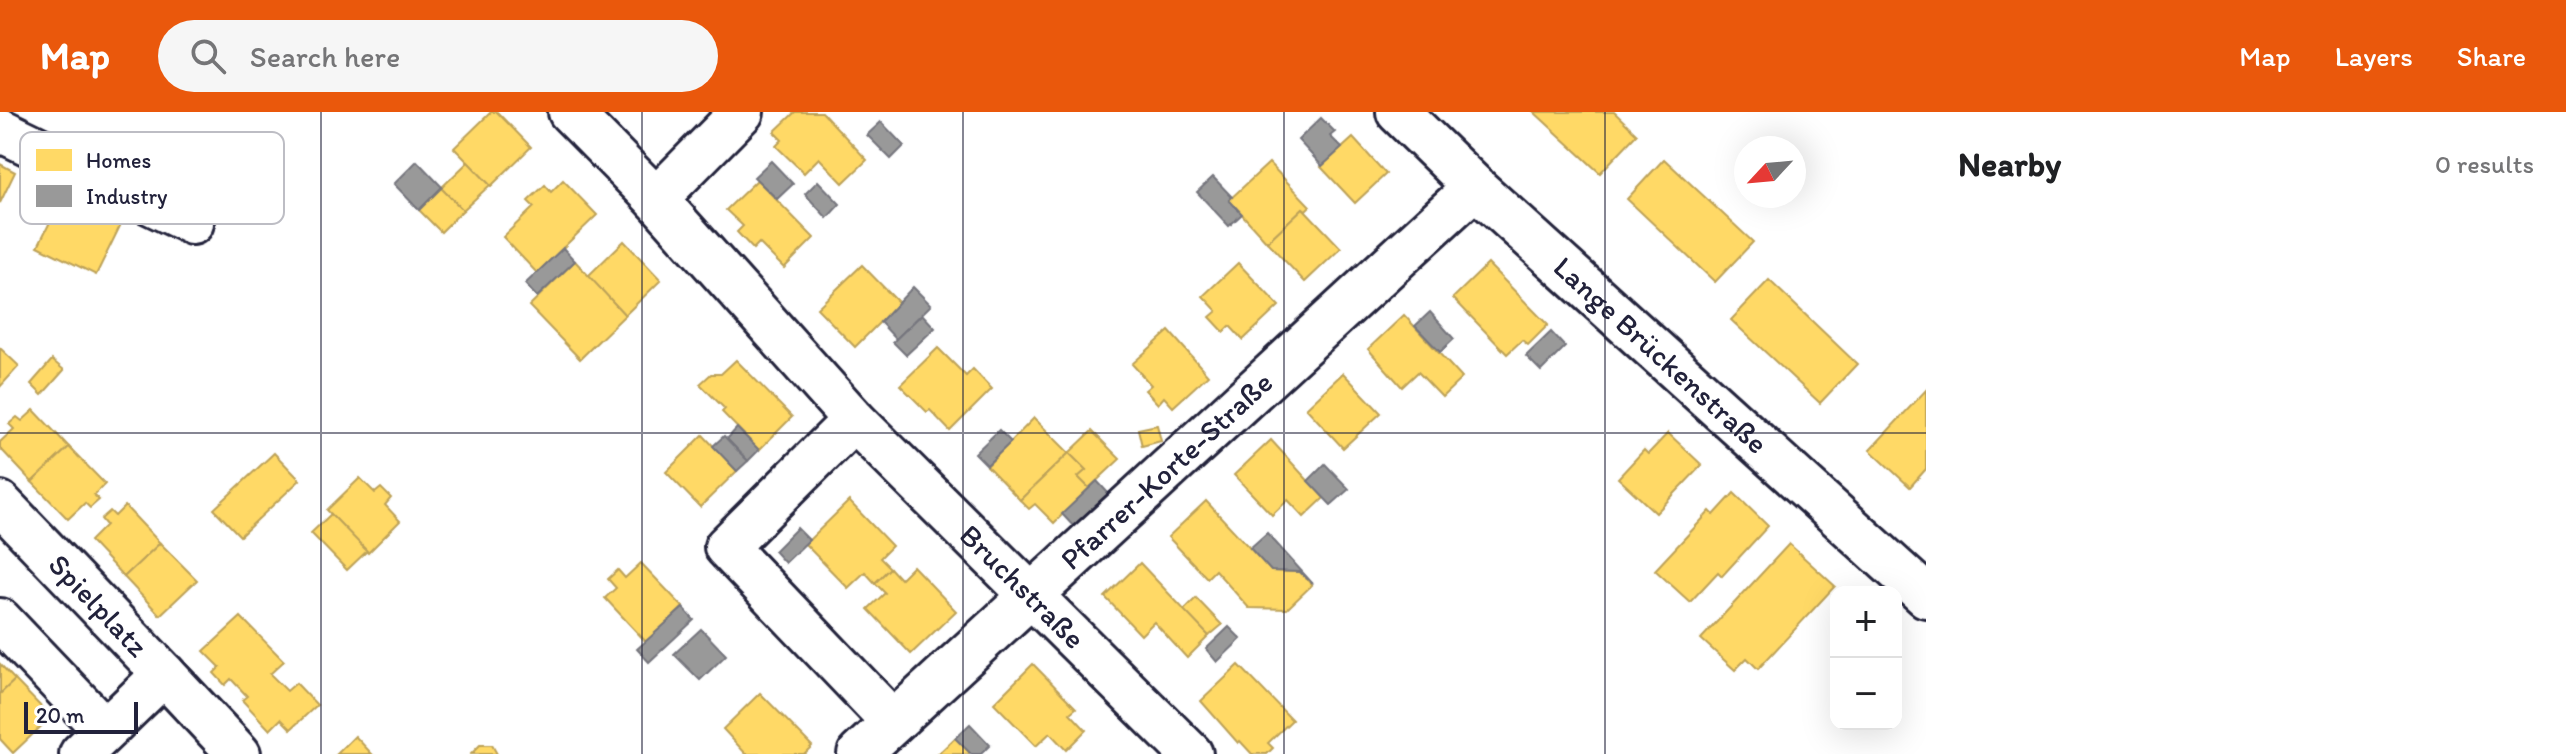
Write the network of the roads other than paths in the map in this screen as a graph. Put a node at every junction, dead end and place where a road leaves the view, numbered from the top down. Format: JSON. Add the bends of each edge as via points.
{"nodes":[{"id":1,"x":570,"y":112,"type":"edge"},
{"id":2,"x":742,"y":112,"type":"edge"},
{"id":3,"x":1398,"y":112,"type":"edge"},
{"id":4,"x":0,"y":130,"type":"edge"},
{"id":5,"x":20,"y":140,"type":"edge"},
{"id":6,"x":1475,"y":187,"type":"junction"},
{"id":7,"x":656,"y":199,"type":"junction"},
{"id":8,"x":854,"y":420,"type":"junction"},
{"id":9,"x":0,"y":503,"type":"edge"},
{"id":10,"x":1920,"y":578,"type":"edge"},
{"id":11,"x":1032,"y":595,"type":"junction"},
{"id":12,"x":0,"y":620,"type":"edge"},
{"id":13,"x":164,"y":674,"type":"junction"},
{"id":14,"x":893,"y":722,"type":"junction"},
{"id":15,"x":93,"y":742,"type":"edge"},
{"id":16,"x":239,"y":754,"type":"edge"},
{"id":17,"x":859,"y":754,"type":"edge"},
{"id":18,"x":1191,"y":754,"type":"edge"}],
"edges":[{"from":1,"to":7,"type":"street","name":"Bruchstraße"},
{"from":2,"to":7,"type":"street"},
{"from":3,"to":6,"type":"street","name":"Lange Brückenstraße"},
{"from":4,"to":5,"type":"street"},
{"from":6,"to":10,"type":"street","name":"Lange Brückenstraße"},
{"from":6,"to":11,"type":"street","name":"Pfarrer-Korte-Straße"},
{"from":7,"to":8,"type":"street","name":"Bruchstraße"},
{"from":8,"to":11,"type":"street","name":"Bruchstraße"},
{"from":8,"to":14,"type":"street","via":[[726,547]]},
{"from":9,"to":13,"type":"street","name":"Spielplatz"},
{"from":11,"to":14,"type":"street","name":"Pfarrer-Korte-Straße"},
{"from":11,"to":18,"type":"street","name":"Bruchstraße"},
{"from":12,"to":15,"type":"street"},
{"from":13,"to":15,"type":"street"},
{"from":13,"to":16,"type":"street","name":"Spielplatz"},
{"from":14,"to":17,"type":"street","name":"Pfarrer-Korte-Straße"}]}
